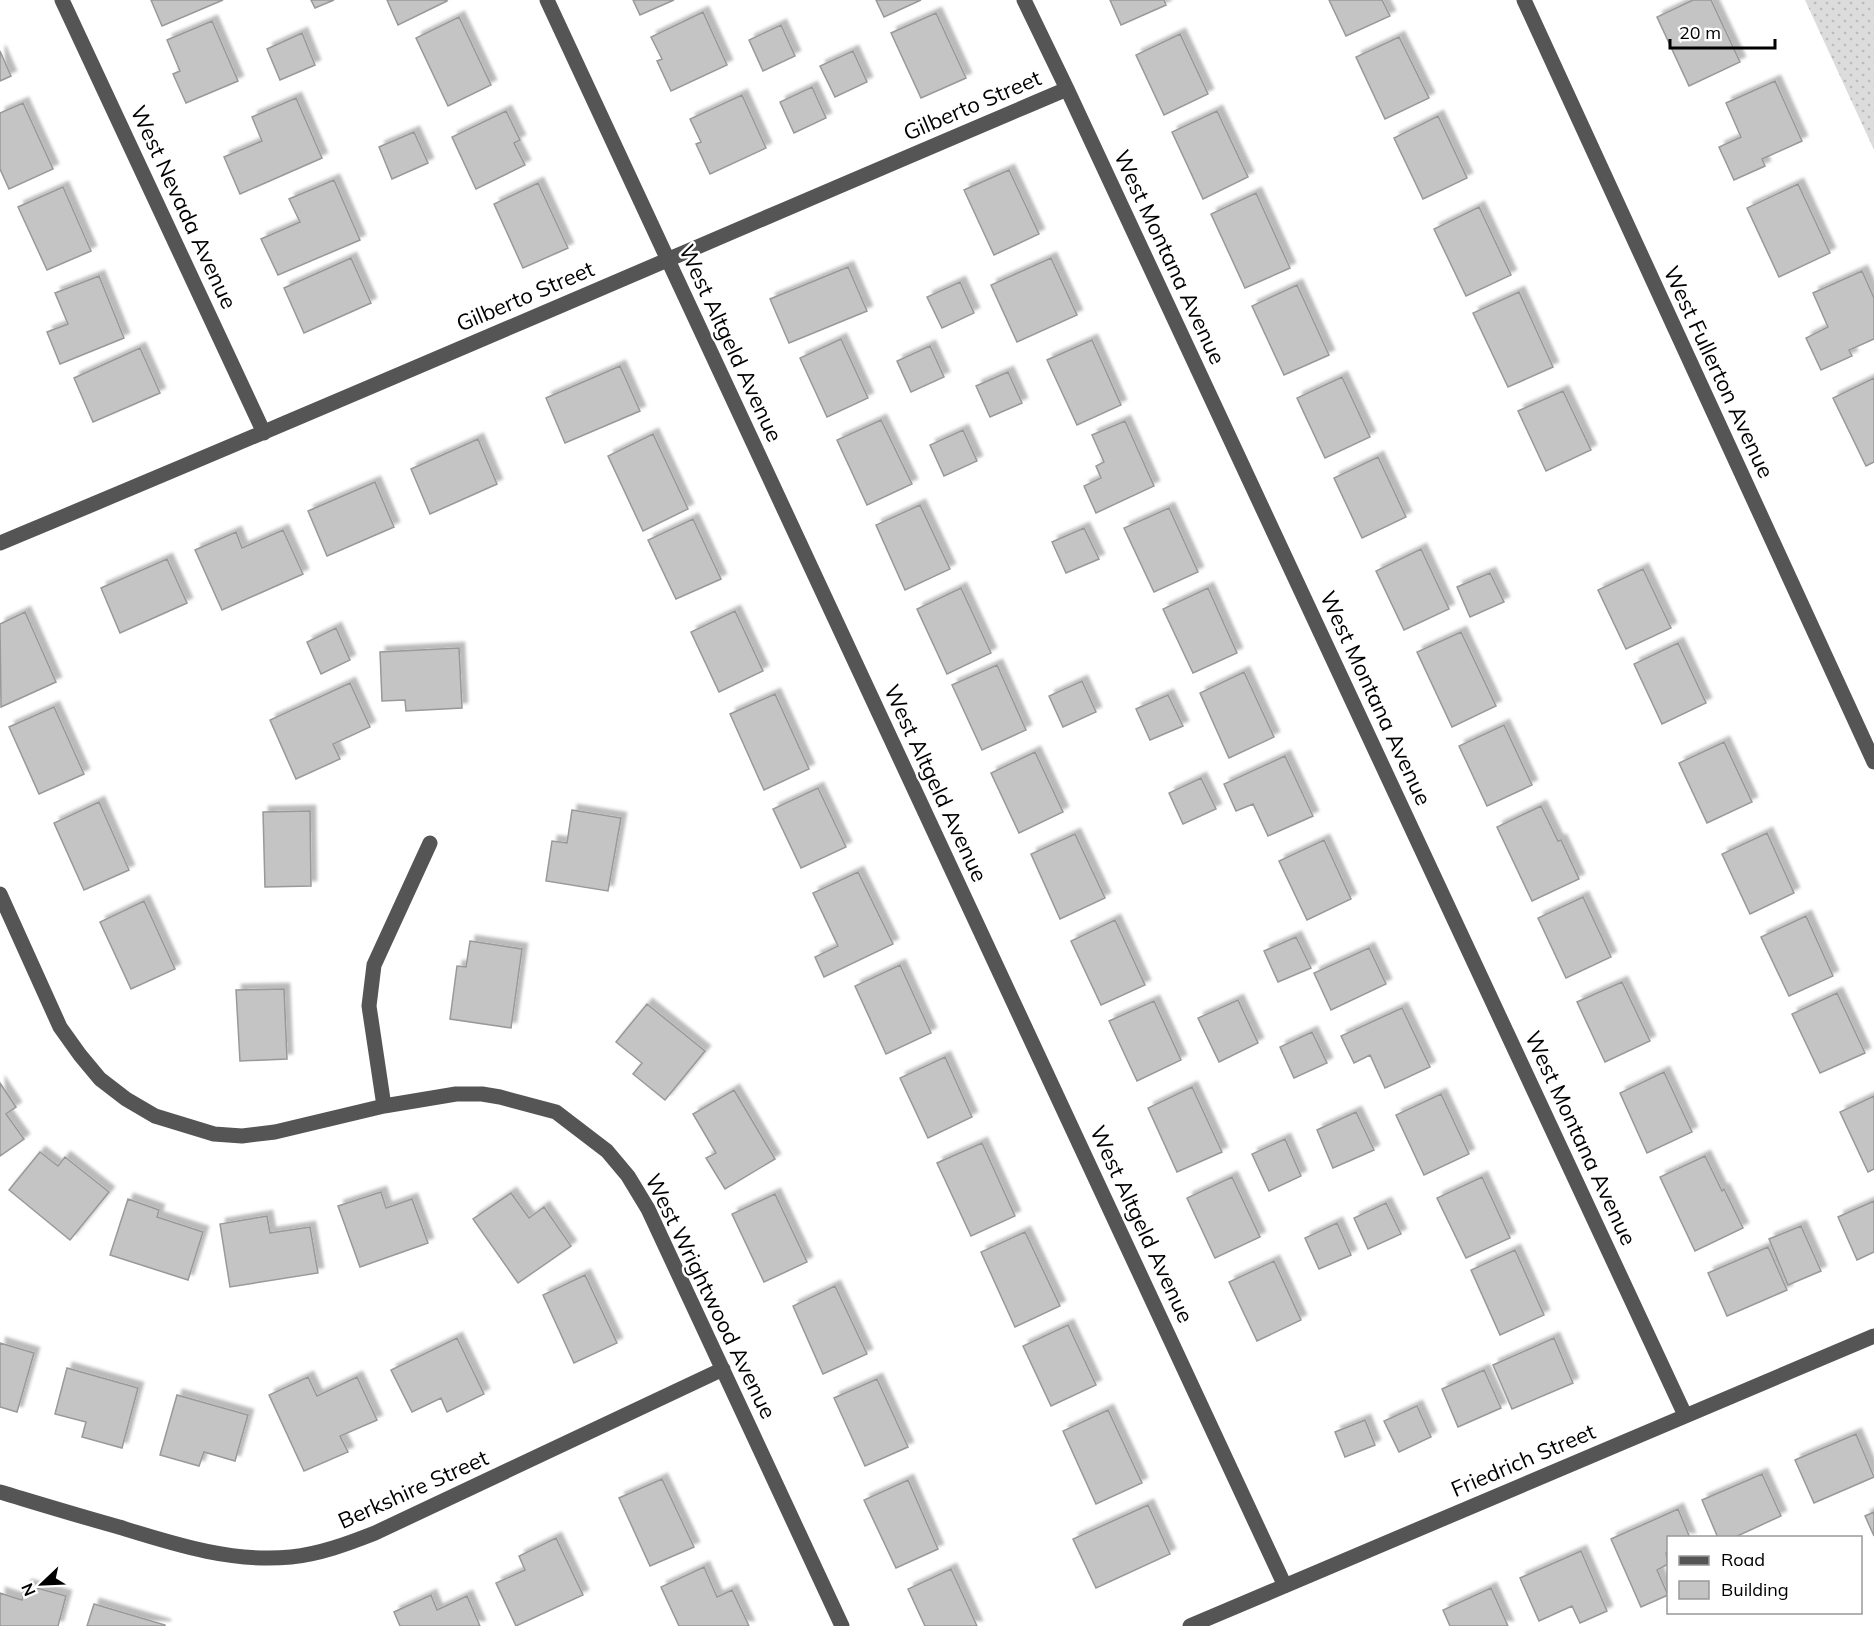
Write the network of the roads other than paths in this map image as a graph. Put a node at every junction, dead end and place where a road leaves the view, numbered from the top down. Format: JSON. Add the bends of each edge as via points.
{"nodes":[{"id":1,"x":62,"y":0,"type":"edge"},
{"id":2,"x":547,"y":0,"type":"edge"},
{"id":3,"x":1024,"y":0,"type":"edge"},
{"id":4,"x":1524,"y":0,"type":"edge"},
{"id":5,"x":1067,"y":89,"type":"junction"},
{"id":6,"x":667,"y":258,"type":"junction"},
{"id":7,"x":264,"y":433,"type":"junction"},
{"id":8,"x":0,"y":543,"type":"edge"},
{"id":9,"x":1874,"y":762,"type":"edge"},
{"id":10,"x":430,"y":843,"type":"dead end"},
{"id":11,"x":0,"y":894,"type":"edge"},
{"id":12,"x":384,"y":1106,"type":"junction"},
{"id":13,"x":1874,"y":1336,"type":"edge"},
{"id":14,"x":723,"y":1370,"type":"junction"},
{"id":15,"x":1685,"y":1415,"type":"junction"},
{"id":16,"x":0,"y":1492,"type":"edge"},
{"id":17,"x":1285,"y":1586,"type":"junction"},
{"id":18,"x":843,"y":1626,"type":"edge"},
{"id":19,"x":1190,"y":1626,"type":"edge"}],
"edges":[{"from":1,"to":7,"type":"street","name":"West Nevada Avenue"},
{"from":2,"to":6,"type":"street","name":"West Altgeld Avenue"},
{"from":3,"to":5,"type":"street","name":"West Montana Avenue"},
{"from":4,"to":9,"type":"street","name":"West Fullerton Avenue"},
{"from":5,"to":6,"type":"street","name":"Gilberto Street"},
{"from":5,"to":15,"type":"street","name":"West Montana Avenue"},
{"from":6,"to":7,"type":"street","name":"Gilberto Street"},
{"from":6,"to":17,"type":"street","name":"West Altgeld Avenue"},
{"from":7,"to":8,"type":"street","name":"Gilberto Street"},
{"from":10,"to":12,"type":"street","via":[[374,965],[369,1006]]},
{"from":11,"to":12,"type":"street","name":"West Wrightwood Avenue","via":[[60,1027],[100,1079],[155,1116],[214,1134],[242,1136]]},
{"from":12,"to":14,"type":"street","name":"West Wrightwood Avenue","via":[[456,1094],[500,1097],[556,1112],[607,1151],[648,1209]]},
{"from":13,"to":15,"type":"street","name":"Friedrich Street"},
{"from":14,"to":16,"type":"street","name":"Berkshire Street","via":[[375,1533],[337,1547],[291,1557],[251,1558],[208,1551]]},
{"from":14,"to":18,"type":"street","name":"West Wrightwood Avenue"},
{"from":15,"to":17,"type":"street","name":"Friedrich Street"},
{"from":17,"to":19,"type":"street","name":"Friedrich Street"}]}
